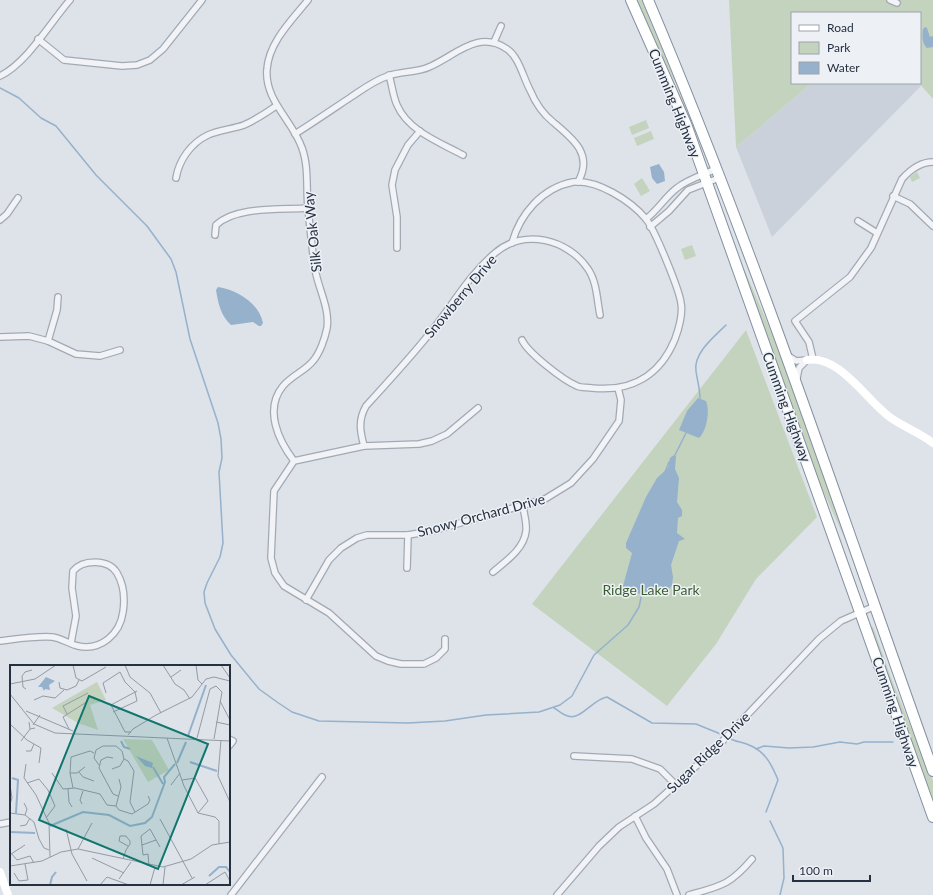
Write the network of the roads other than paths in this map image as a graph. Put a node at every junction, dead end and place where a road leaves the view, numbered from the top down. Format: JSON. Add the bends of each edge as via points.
{"nodes":[{"id":1,"x":70,"y":0,"type":"edge"},
{"id":2,"x":202,"y":0,"type":"edge"},
{"id":3,"x":308,"y":0,"type":"edge"},
{"id":4,"x":631,"y":0,"type":"edge"},
{"id":5,"x":648,"y":0,"type":"edge"},
{"id":6,"x":890,"y":0,"type":"edge"},
{"id":7,"x":897,"y":3,"type":"dead end"},
{"id":8,"x":501,"y":26,"type":"dead end"},
{"id":9,"x":38,"y":39,"type":"junction"},
{"id":10,"x":494,"y":42,"type":"junction"},
{"id":11,"x":389,"y":75,"type":"junction"},
{"id":12,"x":0,"y":76,"type":"edge"},
{"id":13,"x":276,"y":106,"type":"junction"},
{"id":14,"x":420,"y":131,"type":"junction"},
{"id":15,"x":295,"y":134,"type":"junction"},
{"id":16,"x":463,"y":156,"type":"dead end"},
{"id":17,"x":933,"y":162,"type":"edge"},
{"id":18,"x":718,"y":174,"type":"junction"},
{"id":19,"x":176,"y":178,"type":"dead end"},
{"id":20,"x":705,"y":179,"type":"junction"},
{"id":21,"x":578,"y":182,"type":"junction"},
{"id":22,"x":672,"y":193,"type":"junction"},
{"id":23,"x":893,"y":196,"type":"junction"},
{"id":24,"x":18,"y":198,"type":"dead end"},
{"id":25,"x":679,"y":199,"type":"junction"},
{"id":26,"x":308,"y":208,"type":"junction"},
{"id":27,"x":646,"y":219,"type":"junction"},
{"id":28,"x":0,"y":220,"type":"edge"},
{"id":29,"x":858,"y":221,"type":"dead end"},
{"id":30,"x":933,"y":226,"type":"edge"},
{"id":31,"x":650,"y":227,"type":"junction"},
{"id":32,"x":878,"y":233,"type":"junction"},
{"id":33,"x":216,"y":235,"type":"dead end"},
{"id":34,"x":512,"y":243,"type":"junction"},
{"id":35,"x":397,"y":248,"type":"dead end"},
{"id":36,"x":58,"y":297,"type":"dead end"},
{"id":37,"x":600,"y":315,"type":"dead end"},
{"id":38,"x":0,"y":337,"type":"edge"},
{"id":39,"x":522,"y":340,"type":"dead end"},
{"id":40,"x":48,"y":342,"type":"junction"},
{"id":41,"x":120,"y":350,"type":"dead end"},
{"id":42,"x":784,"y":352,"type":"junction"},
{"id":43,"x":810,"y":360,"type":"junction"},
{"id":44,"x":796,"y":384,"type":"junction"},
{"id":45,"x":618,"y":388,"type":"junction"},
{"id":46,"x":478,"y":408,"type":"dead end"},
{"id":47,"x":933,"y":443,"type":"edge"},
{"id":48,"x":364,"y":446,"type":"junction"},
{"id":49,"x":294,"y":461,"type":"junction"},
{"id":50,"x":523,"y":506,"type":"junction"},
{"id":51,"x":408,"y":535,"type":"junction"},
{"id":52,"x":407,"y":568,"type":"dead end"},
{"id":53,"x":493,"y":572,"type":"dead end"},
{"id":54,"x":306,"y":600,"type":"junction"},
{"id":55,"x":875,"y":606,"type":"junction"},
{"id":56,"x":861,"y":611,"type":"junction"},
{"id":57,"x":445,"y":639,"type":"dead end"},
{"id":58,"x":0,"y":641,"type":"edge"},
{"id":59,"x":71,"y":643,"type":"junction"},
{"id":60,"x":574,"y":756,"type":"dead end"},
{"id":61,"x":933,"y":770,"type":"edge"},
{"id":62,"x":322,"y":777,"type":"dead end"},
{"id":63,"x":675,"y":784,"type":"junction"},
{"id":64,"x":635,"y":816,"type":"junction"},
{"id":65,"x":933,"y":817,"type":"edge"},
{"id":66,"x":10,"y":822,"type":"edge"},
{"id":67,"x":0,"y":824,"type":"edge"},
{"id":68,"x":752,"y":859,"type":"dead end"},
{"id":69,"x":0,"y":872,"type":"edge"},
{"id":70,"x":8,"y":895,"type":"edge"},
{"id":71,"x":230,"y":895,"type":"edge"},
{"id":72,"x":556,"y":895,"type":"edge"},
{"id":73,"x":677,"y":895,"type":"edge"},
{"id":74,"x":689,"y":895,"type":"edge"}],
"edges":[{"from":1,"to":9,"type":"street"},
{"from":2,"to":9,"type":"street","via":[[163,49],[150,60],[137,65],[122,66],[64,60]]},
{"from":3,"to":13,"type":"street","name":"Silk Oak Way","via":[[277,40],[269,57],[267,70]]},
{"from":4,"to":20,"type":"highway","name":"Cumming Highway","via":[[686,124]]},
{"from":5,"to":18,"type":"highway","name":"Cumming Highway","via":[[688,94]]},
{"from":6,"to":7,"type":"street"},
{"from":8,"to":10,"type":"street"},
{"from":9,"to":12,"type":"street","via":[[11,71]]},
{"from":10,"to":11,"type":"street","via":[[482,41],[469,45],[431,67],[417,72]]},
{"from":10,"to":21,"type":"street","via":[[513,53],[530,92],[547,118],[575,141],[581,151],[583,174]]},
{"from":11,"to":14,"type":"street","via":[[397,106],[405,118]]},
{"from":11,"to":15,"type":"street","via":[[370,84]]},
{"from":13,"to":15,"type":"street","name":"Silk Oak Way"},
{"from":13,"to":19,"type":"street","via":[[244,125],[208,135],[199,141],[191,147],[178,165]]},
{"from":14,"to":16,"type":"street"},
{"from":14,"to":35,"type":"street","via":[[408,145],[395,170],[392,185],[397,217]]},
{"from":15,"to":26,"type":"street","name":"Silk Oak Way","via":[[302,149],[306,171]]},
{"from":17,"to":23,"type":"street","via":[[920,165],[909,172]]},
{"from":18,"to":20,"type":"street"},
{"from":18,"to":20,"type":"street"},
{"from":18,"to":42,"type":"highway","name":"Cumming Highway"},
{"from":20,"to":22,"type":"street","via":[[687,181]]},
{"from":20,"to":25,"type":"street"},
{"from":20,"to":56,"type":"highway","name":"Cumming Highway"},
{"from":21,"to":27,"type":"street","via":[[603,186]]},
{"from":21,"to":34,"type":"street","via":[[550,191],[534,203],[522,218]]},
{"from":22,"to":25,"type":"street"},
{"from":22,"to":27,"type":"street"},
{"from":23,"to":30,"type":"street","via":[[910,204]]},
{"from":23,"to":32,"type":"street"},
{"from":24,"to":28,"type":"street"},
{"from":25,"to":31,"type":"street"},
{"from":26,"to":33,"type":"street","via":[[238,213],[222,219],[216,225]]},
{"from":26,"to":49,"type":"street","name":"Silk Oak Way","via":[[315,270],[326,311],[327,325],[325,338],[313,361],[282,386],[276,398],[274,426]]},
{"from":27,"to":31,"type":"street"},
{"from":29,"to":32,"type":"street"},
{"from":31,"to":45,"type":"street","via":[[681,303],[678,332],[667,356],[655,371],[633,384]]},
{"from":32,"to":43,"type":"street","via":[[871,248],[850,277],[795,321],[808,342]]},
{"from":34,"to":37,"type":"street","name":"Snowberry Drive","via":[[530,238],[553,241],[578,257],[594,282]]},
{"from":34,"to":48,"type":"street","name":"Snowberry Drive","via":[[496,252],[476,272],[430,333],[366,406],[361,414],[360,428]]},
{"from":36,"to":40,"type":"street"},
{"from":38,"to":40,"type":"street","via":[[29,336]]},
{"from":39,"to":45,"type":"street","via":[[546,365],[578,387]]},
{"from":40,"to":41,"type":"street","via":[[76,354],[100,356]]},
{"from":42,"to":43,"type":"street","via":[[794,360]]},
{"from":42,"to":44,"type":"highway","name":"Cumming Highway"},
{"from":43,"to":44,"type":"street","via":[[797,372]]},
{"from":43,"to":47,"type":"street","via":[[825,362],[839,369],[891,418]]},
{"from":44,"to":55,"type":"highway","name":"Cumming Highway"},
{"from":45,"to":50,"type":"street","name":"Snowy Orchard Drive","via":[[621,400],[619,422],[593,459],[571,484],[545,499]]},
{"from":46,"to":48,"type":"street","via":[[447,434],[432,441],[419,444]]},
{"from":48,"to":49,"type":"street"},
{"from":49,"to":54,"type":"street","via":[[274,491],[271,558],[275,573],[284,586]]},
{"from":50,"to":51,"type":"street","name":"Snowy Orchard Drive"},
{"from":50,"to":53,"type":"street","via":[[526,530],[524,540]]},
{"from":51,"to":52,"type":"street"},
{"from":51,"to":54,"type":"street","name":"Snowy Orchard Drive","via":[[367,535],[350,542],[329,560]]},
{"from":54,"to":57,"type":"street","via":[[329,613],[376,656],[388,661],[424,664],[436,658],[445,649]]},
{"from":55,"to":56,"type":"street","name":"Sugar Ridge Drive"},
{"from":55,"to":61,"type":"highway","name":"Cumming Highway"},
{"from":56,"to":63,"type":"street","name":"Sugar Ridge Drive","via":[[841,621],[819,639],[715,749]]},
{"from":56,"to":65,"type":"highway","name":"Cumming Highway"},
{"from":58,"to":59,"type":"street","via":[[54,637]]},
{"from":59,"to":59,"type":"street","via":[[96,645],[112,636],[118,629],[122,620],[124,601],[118,574],[108,564],[101,562],[79,566],[72,571],[76,616]]},
{"from":60,"to":63,"type":"street","via":[[632,759],[660,769]]},
{"from":62,"to":71,"type":"street"},
{"from":63,"to":64,"type":"street","name":"Sugar Ridge Drive","via":[[654,804]]},
{"from":64,"to":72,"type":"street","name":"Sugar Ridge Drive","via":[[599,846]]},
{"from":64,"to":73,"type":"street","via":[[666,869]]},
{"from":66,"to":67,"type":"street"},
{"from":68,"to":74,"type":"street","via":[[737,876],[719,887]]},
{"from":69,"to":70,"type":"street"}]}
